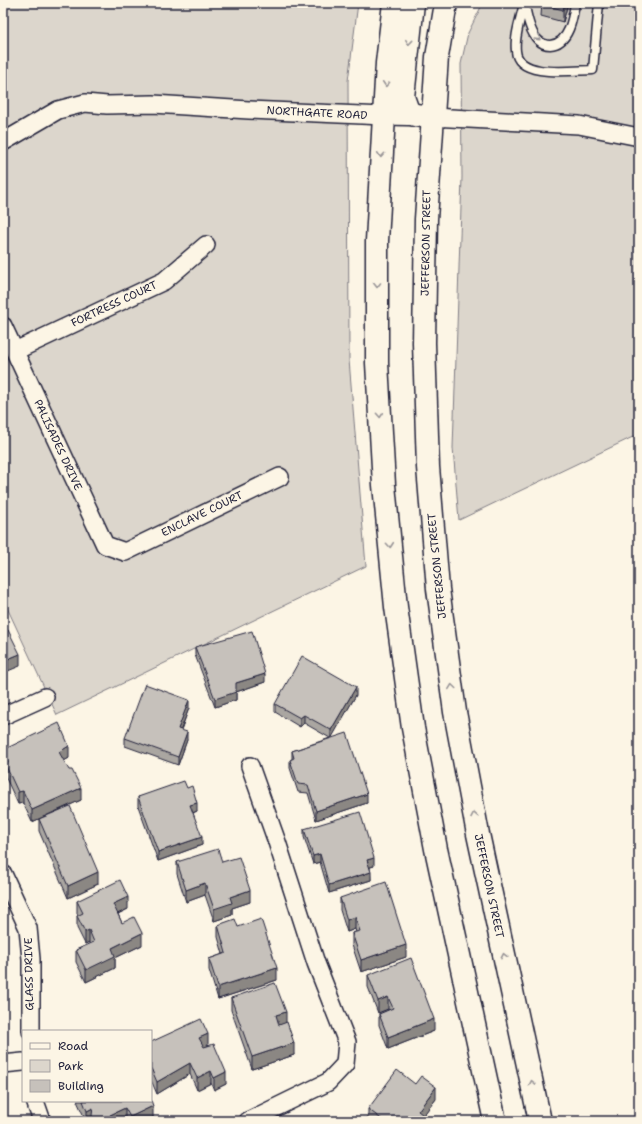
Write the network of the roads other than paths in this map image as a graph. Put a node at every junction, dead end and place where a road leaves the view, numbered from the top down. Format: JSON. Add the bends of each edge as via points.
{"nodes":[{"id":1,"x":394,"y":3,"type":"edge"},
{"id":2,"x":413,"y":3,"type":"edge"},
{"id":3,"x":446,"y":3,"type":"edge"},
{"id":4,"x":524,"y":3,"type":"edge"},
{"id":5,"x":575,"y":3,"type":"edge"},
{"id":6,"x":599,"y":3,"type":"edge"},
{"id":7,"x":384,"y":116,"type":"junction"},
{"id":8,"x":432,"y":117,"type":"junction"},
{"id":9,"x":639,"y":137,"type":"edge"},
{"id":10,"x":3,"y":142,"type":"edge"},
{"id":11,"x":206,"y":245,"type":"dead end"},
{"id":12,"x":3,"y":326,"type":"edge"},
{"id":13,"x":15,"y":351,"type":"junction"},
{"id":14,"x":280,"y":477,"type":"dead end"},
{"id":15,"x":125,"y":552,"type":"joint"},
{"id":16,"x":45,"y":697,"type":"dead end"},
{"id":17,"x":3,"y":716,"type":"edge"},
{"id":18,"x":250,"y":766,"type":"dead end"},
{"id":19,"x":3,"y":874,"type":"edge"},
{"id":20,"x":31,"y":1030,"type":"edge"},
{"id":21,"x":22,"y":1062,"type":"edge"},
{"id":22,"x":3,"y":1064,"type":"edge"},
{"id":23,"x":35,"y":1102,"type":"edge"},
{"id":24,"x":42,"y":1121,"type":"edge"},
{"id":25,"x":248,"y":1121,"type":"edge"},
{"id":26,"x":495,"y":1121,"type":"edge"},
{"id":27,"x":540,"y":1121,"type":"edge"}],
"edges":[{"from":1,"to":7,"type":"main road","one_way":true},
{"from":2,"to":8,"type":"main road","one_way":true,"via":[[403,98],[408,111],[415,115]]},
{"from":3,"to":8,"type":"main road","name":"JEFFERSON STREET","via":[[437,57]]},
{"from":4,"to":5,"type":"lane","one_way":true,"via":[[532,32],[545,45],[559,42],[565,36],[573,18]]},
{"from":4,"to":6,"type":"lane","via":[[517,33],[516,53],[522,64],[546,72],[593,70]]},
{"from":7,"to":8,"type":"street","name":"NORTHGATE ROAD"},
{"from":7,"to":10,"type":"street","name":"NORTHGATE ROAD","via":[[85,103],[58,110]]},
{"from":7,"to":26,"type":"main road","one_way":true,"via":[[377,241],[377,362],[384,485],[396,607],[413,728],[434,841]]},
{"from":8,"to":9,"type":"street","name":"NORTHGATE ROAD","via":[[579,125]]},
{"from":27,"to":8,"type":"main road","name":"JEFFERSON STREET","one_way":true,"via":[[478,834],[455,712],[438,589],[428,467],[424,343],[426,219]]},
{"from":11,"to":13,"type":"street","name":"FORTRESS COURT","via":[[164,281]]},
{"from":12,"to":13,"type":"street","name":"PALISADES DRIVE"},
{"from":13,"to":15,"type":"street","name":"PALISADES DRIVE","via":[[105,545]]},
{"from":14,"to":15,"type":"street","name":"ENCLAVE COURT"},
{"from":16,"to":17,"type":"street"},
{"from":18,"to":25,"type":"street","via":[[316,963],[347,1042],[345,1064],[328,1082]]},
{"from":19,"to":20,"type":"street","name":"GLASS DRIVE","via":[[28,928],[31,959]]},
{"from":21,"to":22,"type":"street"},
{"from":23,"to":24,"type":"street"}]}
